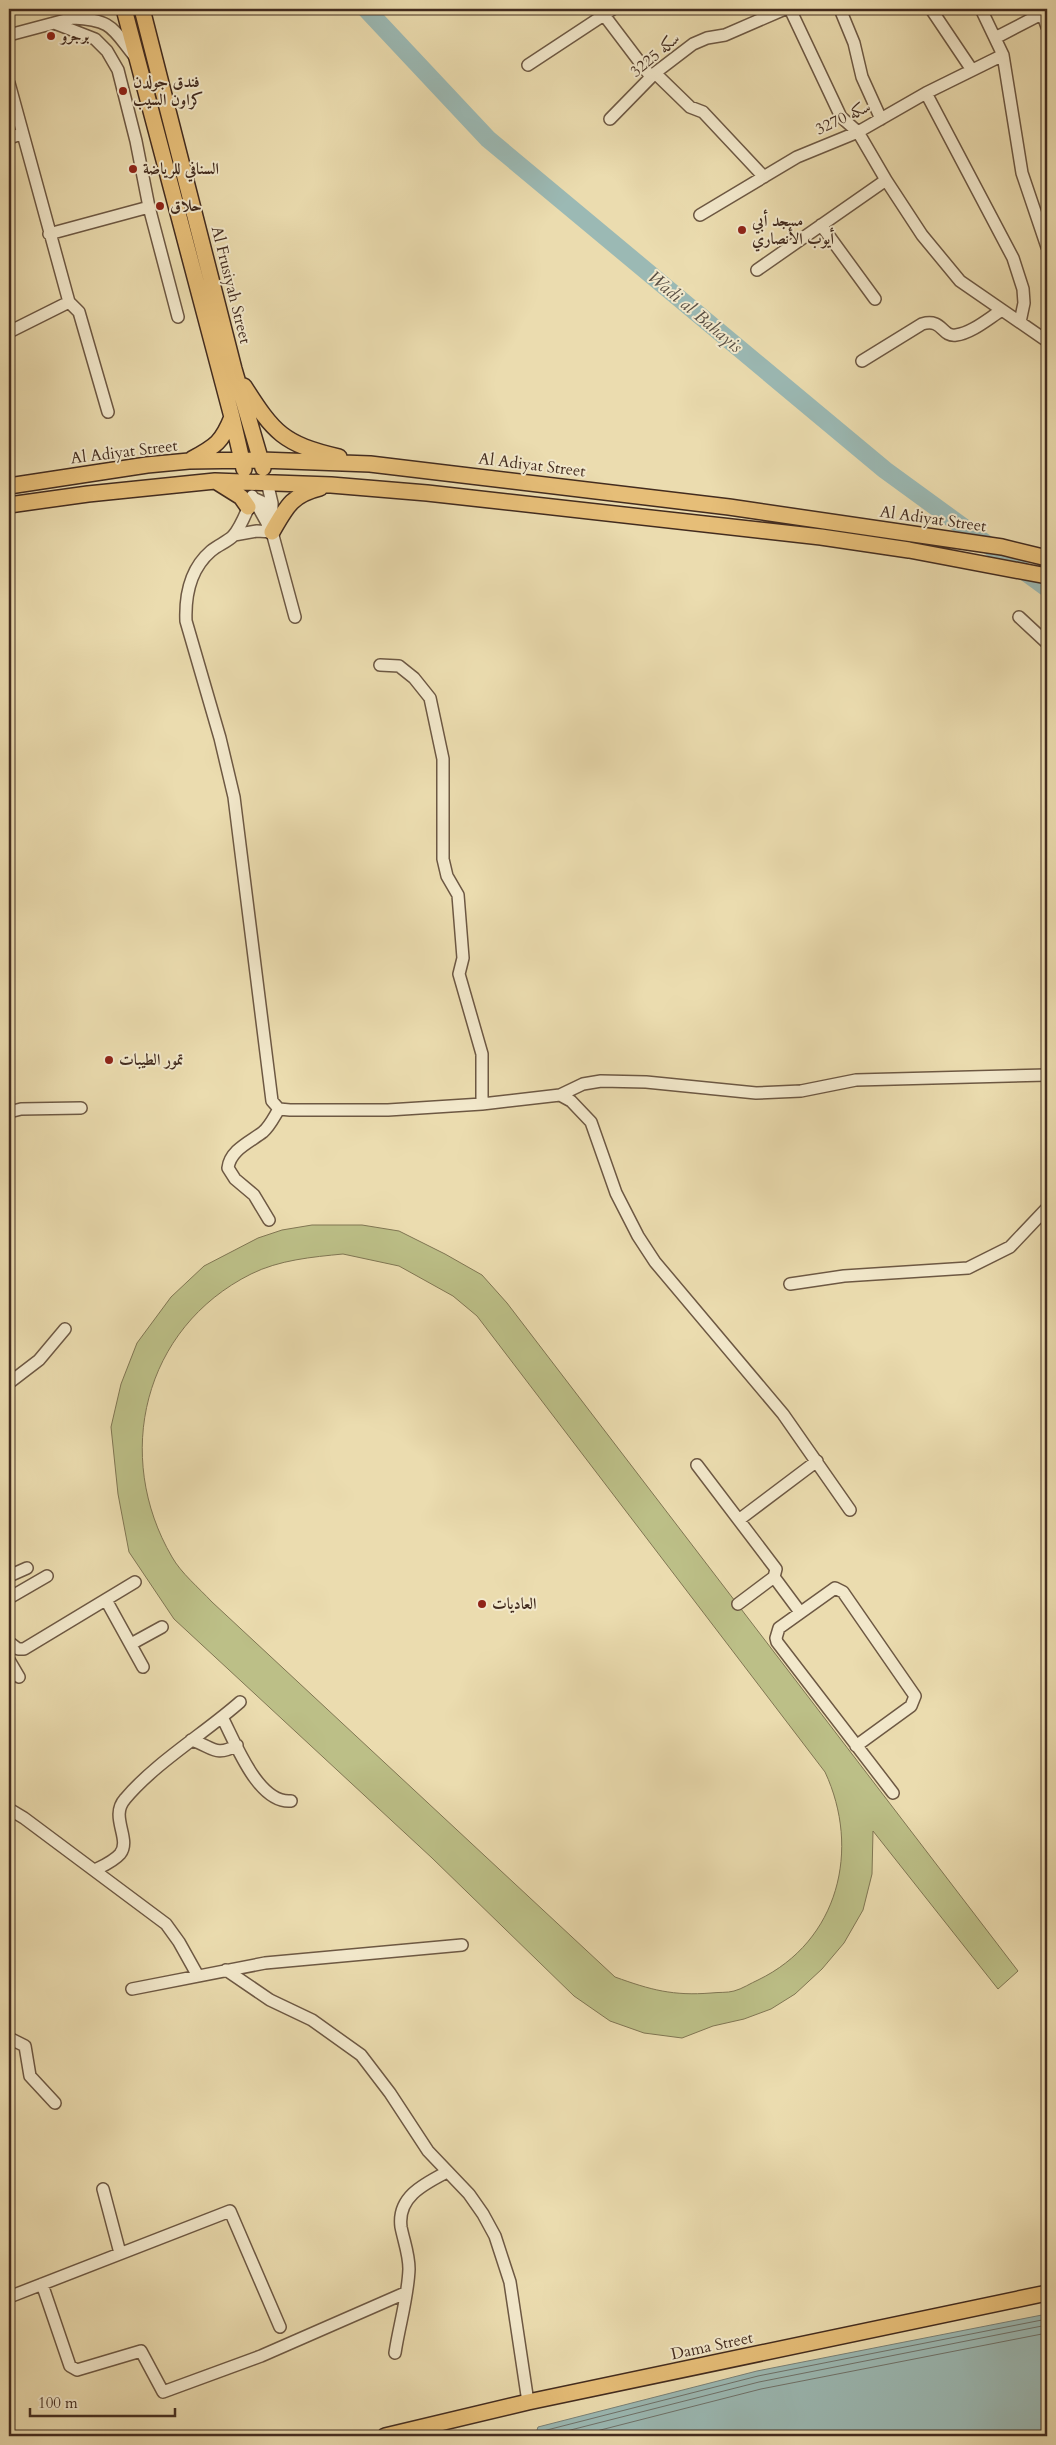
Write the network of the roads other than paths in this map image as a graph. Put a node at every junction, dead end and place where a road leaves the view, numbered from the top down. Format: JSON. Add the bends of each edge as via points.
{"nodes":[{"id":1,"x":88,"y":9,"type":"edge"},
{"id":2,"x":124,"y":9,"type":"edge"},
{"id":3,"x":142,"y":9,"type":"edge"},
{"id":4,"x":785,"y":9,"type":"edge"},
{"id":5,"x":790,"y":9,"type":"edge"},
{"id":6,"x":840,"y":9,"type":"edge"},
{"id":7,"x":931,"y":9,"type":"edge"},
{"id":8,"x":981,"y":9,"type":"edge"},
{"id":9,"x":609,"y":12,"type":"edge"},
{"id":10,"x":1044,"y":12,"type":"edge"},
{"id":11,"x":1029,"y":14,"type":"edge"},
{"id":12,"x":72,"y":18,"type":"junction"},
{"id":13,"x":54,"y":23,"type":"junction"},
{"id":14,"x":1047,"y":27,"type":"edge"},
{"id":15,"x":9,"y":35,"type":"edge"},
{"id":16,"x":996,"y":37,"type":"junction"},
{"id":17,"x":1003,"y":55,"type":"junction"},
{"id":18,"x":138,"y":60,"type":"junction"},
{"id":19,"x":528,"y":65,"type":"dead end"},
{"id":20,"x":972,"y":70,"type":"junction"},
{"id":21,"x":653,"y":75,"type":"junction"},
{"id":22,"x":9,"y":83,"type":"edge"},
{"id":23,"x":926,"y":92,"type":"junction"},
{"id":24,"x":880,"y":119,"type":"junction"},
{"id":25,"x":610,"y":120,"type":"dead end"},
{"id":26,"x":858,"y":132,"type":"junction"},
{"id":27,"x":21,"y":134,"type":"junction"},
{"id":28,"x":9,"y":138,"type":"edge"},
{"id":29,"x":764,"y":177,"type":"junction"},
{"id":30,"x":886,"y":180,"type":"junction"},
{"id":31,"x":149,"y":207,"type":"junction"},
{"id":32,"x":700,"y":216,"type":"dead end"},
{"id":33,"x":821,"y":225,"type":"junction"},
{"id":34,"x":49,"y":234,"type":"junction"},
{"id":35,"x":1047,"y":247,"type":"edge"},
{"id":36,"x":757,"y":270,"type":"dead end"},
{"id":37,"x":875,"y":299,"type":"dead end"},
{"id":38,"x":69,"y":302,"type":"junction"},
{"id":39,"x":1002,"y":310,"type":"junction"},
{"id":40,"x":178,"y":317,"type":"dead end"},
{"id":41,"x":1020,"y":322,"type":"junction"},
{"id":42,"x":9,"y":332,"type":"edge"},
{"id":43,"x":1047,"y":341,"type":"edge"},
{"id":44,"x":862,"y":361,"type":"dead end"},
{"id":45,"x":234,"y":369,"type":"junction"},
{"id":46,"x":108,"y":412,"type":"dead end"},
{"id":47,"x":232,"y":416,"type":"junction"},
{"id":48,"x":261,"y":460,"type":"junction"},
{"id":49,"x":189,"y":461,"type":"junction"},
{"id":50,"x":241,"y":461,"type":"junction"},
{"id":51,"x":370,"y":464,"type":"junction"},
{"id":52,"x":247,"y":481,"type":"junction"},
{"id":53,"x":215,"y":482,"type":"junction"},
{"id":54,"x":268,"y":482,"type":"junction"},
{"id":55,"x":331,"y":485,"type":"junction"},
{"id":56,"x":9,"y":486,"type":"edge"},
{"id":57,"x":251,"y":503,"type":"junction"},
{"id":58,"x":9,"y":505,"type":"edge"},
{"id":59,"x":272,"y":511,"type":"junction"},
{"id":60,"x":272,"y":532,"type":"junction"},
{"id":61,"x":234,"y":535,"type":"junction"},
{"id":62,"x":1045,"y":556,"type":"edge"},
{"id":63,"x":1042,"y":575,"type":"edge"},
{"id":64,"x":1020,"y":617,"type":"dead end"},
{"id":65,"x":295,"y":618,"type":"dead end"},
{"id":66,"x":1047,"y":643,"type":"edge"},
{"id":67,"x":380,"y":665,"type":"dead end"},
{"id":68,"x":1047,"y":1075,"type":"edge"},
{"id":69,"x":560,"y":1095,"type":"junction"},
{"id":70,"x":482,"y":1104,"type":"junction"},
{"id":71,"x":81,"y":1108,"type":"dead end"},
{"id":72,"x":279,"y":1109,"type":"junction"},
{"id":73,"x":9,"y":1112,"type":"edge"},
{"id":74,"x":1047,"y":1208,"type":"edge"},
{"id":75,"x":269,"y":1220,"type":"dead end"},
{"id":76,"x":790,"y":1284,"type":"dead end"},
{"id":77,"x":65,"y":1329,"type":"dead end"},
{"id":78,"x":9,"y":1383,"type":"edge"},
{"id":79,"x":817,"y":1462,"type":"junction"},
{"id":80,"x":697,"y":1465,"type":"dead end"},
{"id":81,"x":850,"y":1510,"type":"dead end"},
{"id":82,"x":740,"y":1519,"type":"junction"},
{"id":83,"x":27,"y":1568,"type":"dead end"},
{"id":84,"x":9,"y":1576,"type":"edge"},
{"id":85,"x":47,"y":1576,"type":"dead end"},
{"id":86,"x":774,"y":1577,"type":"junction"},
{"id":87,"x":135,"y":1582,"type":"dead end"},
{"id":88,"x":9,"y":1598,"type":"edge"},
{"id":89,"x":106,"y":1600,"type":"junction"},
{"id":90,"x":738,"y":1604,"type":"dead end"},
{"id":91,"x":800,"y":1612,"type":"junction"},
{"id":92,"x":162,"y":1627,"type":"dead end"},
{"id":93,"x":9,"y":1642,"type":"edge"},
{"id":94,"x":131,"y":1644,"type":"junction"},
{"id":95,"x":9,"y":1660,"type":"edge"},
{"id":96,"x":143,"y":1667,"type":"dead end"},
{"id":97,"x":19,"y":1677,"type":"dead end"},
{"id":98,"x":240,"y":1702,"type":"dead end"},
{"id":99,"x":222,"y":1717,"type":"junction"},
{"id":100,"x":191,"y":1740,"type":"junction"},
{"id":101,"x":236,"y":1745,"type":"junction"},
{"id":102,"x":856,"y":1746,"type":"junction"},
{"id":103,"x":893,"y":1792,"type":"dead end"},
{"id":104,"x":291,"y":1801,"type":"dead end"},
{"id":105,"x":9,"y":1809,"type":"edge"},
{"id":106,"x":94,"y":1870,"type":"junction"},
{"id":107,"x":462,"y":1945,"type":"dead end"},
{"id":108,"x":226,"y":1970,"type":"junction"},
{"id":109,"x":198,"y":1976,"type":"junction"},
{"id":110,"x":132,"y":1989,"type":"dead end"},
{"id":111,"x":9,"y":2038,"type":"edge"},
{"id":112,"x":55,"y":2103,"type":"dead end"},
{"id":113,"x":447,"y":2172,"type":"junction"},
{"id":114,"x":103,"y":2189,"type":"dead end"},
{"id":115,"x":120,"y":2253,"type":"junction"},
{"id":116,"x":42,"y":2284,"type":"junction"},
{"id":117,"x":405,"y":2293,"type":"junction"},
{"id":118,"x":1047,"y":2293,"type":"edge"},
{"id":119,"x":9,"y":2297,"type":"edge"},
{"id":120,"x":280,"y":2327,"type":"dead end"},
{"id":121,"x":395,"y":2353,"type":"dead end"},
{"id":122,"x":528,"y":2402,"type":"junction"},
{"id":123,"x":385,"y":2436,"type":"edge"}],
"edges":[{"from":1,"to":12,"type":"street"},
{"from":2,"to":18,"type":"main road","name":"Al Frusiyah Street"},
{"from":3,"to":45,"type":"main road","name":"Al Frusiyah Street"},
{"from":4,"to":21,"type":"street","name":"سكه 3225","via":[[725,35],[693,44]]},
{"from":5,"to":26,"type":"street","via":[[841,117]]},
{"from":6,"to":24,"type":"street","via":[[854,43],[864,83]]},
{"from":7,"to":20,"type":"street"},
{"from":8,"to":16,"type":"street"},
{"from":9,"to":19,"type":"street"},
{"from":9,"to":21,"type":"street"},
{"from":10,"to":11,"type":"street"},
{"from":10,"to":14,"type":"street"},
{"from":11,"to":16,"type":"street"},
{"from":12,"to":13,"type":"street"},
{"from":12,"to":18,"type":"street","via":[[109,24]]},
{"from":13,"to":15,"type":"street"},
{"from":13,"to":31,"type":"street","via":[[95,39],[118,70]]},
{"from":16,"to":17,"type":"street"},
{"from":17,"to":20,"type":"street","name":"سكه 3270"},
{"from":17,"to":35,"type":"street","via":[[1022,173]]},
{"from":18,"to":47,"type":"main road","name":"Al Frusiyah Street"},
{"from":20,"to":23,"type":"street","name":"سكه 3270"},
{"from":21,"to":25,"type":"street","name":"سكه 3225"},
{"from":21,"to":29,"type":"street","via":[[690,107],[703,112]]},
{"from":22,"to":27,"type":"street"},
{"from":23,"to":24,"type":"street","name":"سكه 3270"},
{"from":23,"to":41,"type":"street","via":[[1013,258],[1023,289]]},
{"from":24,"to":26,"type":"street","name":"سكه 3270"},
{"from":26,"to":29,"type":"street","name":"سكه 3270","via":[[796,157]]},
{"from":26,"to":30,"type":"street"},
{"from":27,"to":28,"type":"street"},
{"from":27,"to":34,"type":"street"},
{"from":29,"to":32,"type":"street","name":"سكه 3270"},
{"from":30,"to":33,"type":"street"},
{"from":30,"to":39,"type":"street","via":[[922,235],[960,281]]},
{"from":31,"to":34,"type":"street"},
{"from":31,"to":40,"type":"street"},
{"from":33,"to":36,"type":"street"},
{"from":33,"to":37,"type":"street"},
{"from":34,"to":38,"type":"street"},
{"from":38,"to":42,"type":"street"},
{"from":38,"to":46,"type":"street","via":[[79,312]]},
{"from":39,"to":41,"type":"street"},
{"from":39,"to":44,"type":"street","via":[[955,336],[931,321],[922,324]]},
{"from":41,"to":43,"type":"street"},
{"from":45,"to":48,"type":"main road","name":"Al Frusiyah Street"},
{"from":45,"to":51,"type":"main road","via":[[263,415],[285,438],[304,447]]},
{"from":47,"to":49,"type":"main road","via":[[224,436],[215,447]]},
{"from":47,"to":50,"type":"main road","name":"Al Frusiyah Street"},
{"from":48,"to":50,"type":"main road","name":"Al Adiyat Street"},
{"from":48,"to":51,"type":"main road","name":"Al Adiyat Street"},
{"from":48,"to":54,"type":"main road","name":"Al Frusiyah Street"},
{"from":49,"to":50,"type":"main road","name":"Al Adiyat Street"},
{"from":49,"to":56,"type":"main road","name":"Al Adiyat Street"},
{"from":50,"to":52,"type":"main road","name":"Al Frusiyah Street"},
{"from":51,"to":62,"type":"main road","name":"Al Adiyat Street","via":[[720,506]]},
{"from":52,"to":53,"type":"main road","name":"Al Adiyat Street"},
{"from":52,"to":54,"type":"main road","name":"Al Adiyat Street"},
{"from":52,"to":57,"type":"street"},
{"from":53,"to":57,"type":"main road"},
{"from":53,"to":58,"type":"main road","name":"Al Adiyat Street"},
{"from":54,"to":55,"type":"main road","name":"Al Adiyat Street"},
{"from":54,"to":59,"type":"street"},
{"from":55,"to":60,"type":"main road","via":[[296,497]]},
{"from":55,"to":63,"type":"main road","name":"Al Adiyat Street","via":[[801,534]]},
{"from":57,"to":59,"type":"street","via":[[262,502]]},
{"from":57,"to":60,"type":"street"},
{"from":57,"to":61,"type":"street"},
{"from":59,"to":60,"type":"street"},
{"from":60,"to":61,"type":"street"},
{"from":60,"to":65,"type":"street"},
{"from":61,"to":72,"type":"street","via":[[200,562],[188,590],[186,621],[234,797],[270,1096]]},
{"from":64,"to":66,"type":"street"},
{"from":67,"to":70,"type":"street","via":[[399,666],[430,698],[443,759],[443,859],[447,876],[458,894],[463,958],[459,974],[482,1054]]},
{"from":68,"to":69,"type":"street","via":[[856,1080],[801,1091],[756,1093],[601,1081],[583,1084]]},
{"from":69,"to":70,"type":"street"},
{"from":69,"to":79,"type":"street","via":[[571,1100],[591,1122],[616,1193],[655,1262],[783,1414]]},
{"from":70,"to":72,"type":"street","via":[[388,1110]]},
{"from":71,"to":73,"type":"street"},
{"from":72,"to":75,"type":"street","via":[[263,1131],[238,1150],[228,1168],[254,1196]]},
{"from":74,"to":76,"type":"street","via":[[1010,1247],[968,1268],[844,1276]]},
{"from":77,"to":78,"type":"street","via":[[39,1360]]},
{"from":79,"to":81,"type":"street"},
{"from":79,"to":82,"type":"street"},
{"from":80,"to":82,"type":"street"},
{"from":82,"to":86,"type":"street","via":[[776,1569]]},
{"from":83,"to":84,"type":"street"},
{"from":85,"to":88,"type":"street"},
{"from":86,"to":90,"type":"street"},
{"from":86,"to":91,"type":"street"},
{"from":87,"to":89,"type":"street"},
{"from":89,"to":93,"type":"street","via":[[24,1649],[18,1649]]},
{"from":89,"to":94,"type":"street"},
{"from":91,"to":102,"type":"street","via":[[780,1628],[777,1642]]},
{"from":91,"to":102,"type":"street","via":[[832,1590],[841,1590],[915,1696],[911,1706]]},
{"from":92,"to":94,"type":"street"},
{"from":94,"to":96,"type":"street"},
{"from":95,"to":97,"type":"street"},
{"from":98,"to":99,"type":"street"},
{"from":99,"to":100,"type":"street"},
{"from":99,"to":101,"type":"street"},
{"from":100,"to":101,"type":"street","via":[[216,1752]]},
{"from":100,"to":106,"type":"street","via":[[124,1800],[118,1816],[123,1850]]},
{"from":101,"to":104,"type":"street","via":[[253,1776],[270,1796],[280,1801]]},
{"from":102,"to":103,"type":"street"},
{"from":105,"to":106,"type":"street"},
{"from":106,"to":109,"type":"street","via":[[166,1924]]},
{"from":107,"to":108,"type":"street","via":[[265,1963]]},
{"from":108,"to":109,"type":"street"},
{"from":108,"to":113,"type":"street","via":[[270,2000],[312,2020],[360,2055],[390,2093],[428,2151]]},
{"from":109,"to":110,"type":"street"},
{"from":111,"to":112,"type":"street","via":[[25,2046],[30,2076]]},
{"from":113,"to":117,"type":"street","via":[[422,2185],[410,2195],[403,2207],[401,2226],[409,2269]]},
{"from":113,"to":122,"type":"street","via":[[483,2214],[504,2259]]},
{"from":114,"to":115,"type":"street"},
{"from":115,"to":116,"type":"street"},
{"from":115,"to":120,"type":"street","via":[[230,2211]]},
{"from":116,"to":117,"type":"street","via":[[70,2366],[77,2370],[141,2351],[163,2392],[261,2356]]},
{"from":116,"to":119,"type":"street"},
{"from":117,"to":121,"type":"street"},
{"from":118,"to":122,"type":"main road","name":"Dama Street"},
{"from":122,"to":123,"type":"main road","name":"Dama Street"}]}
